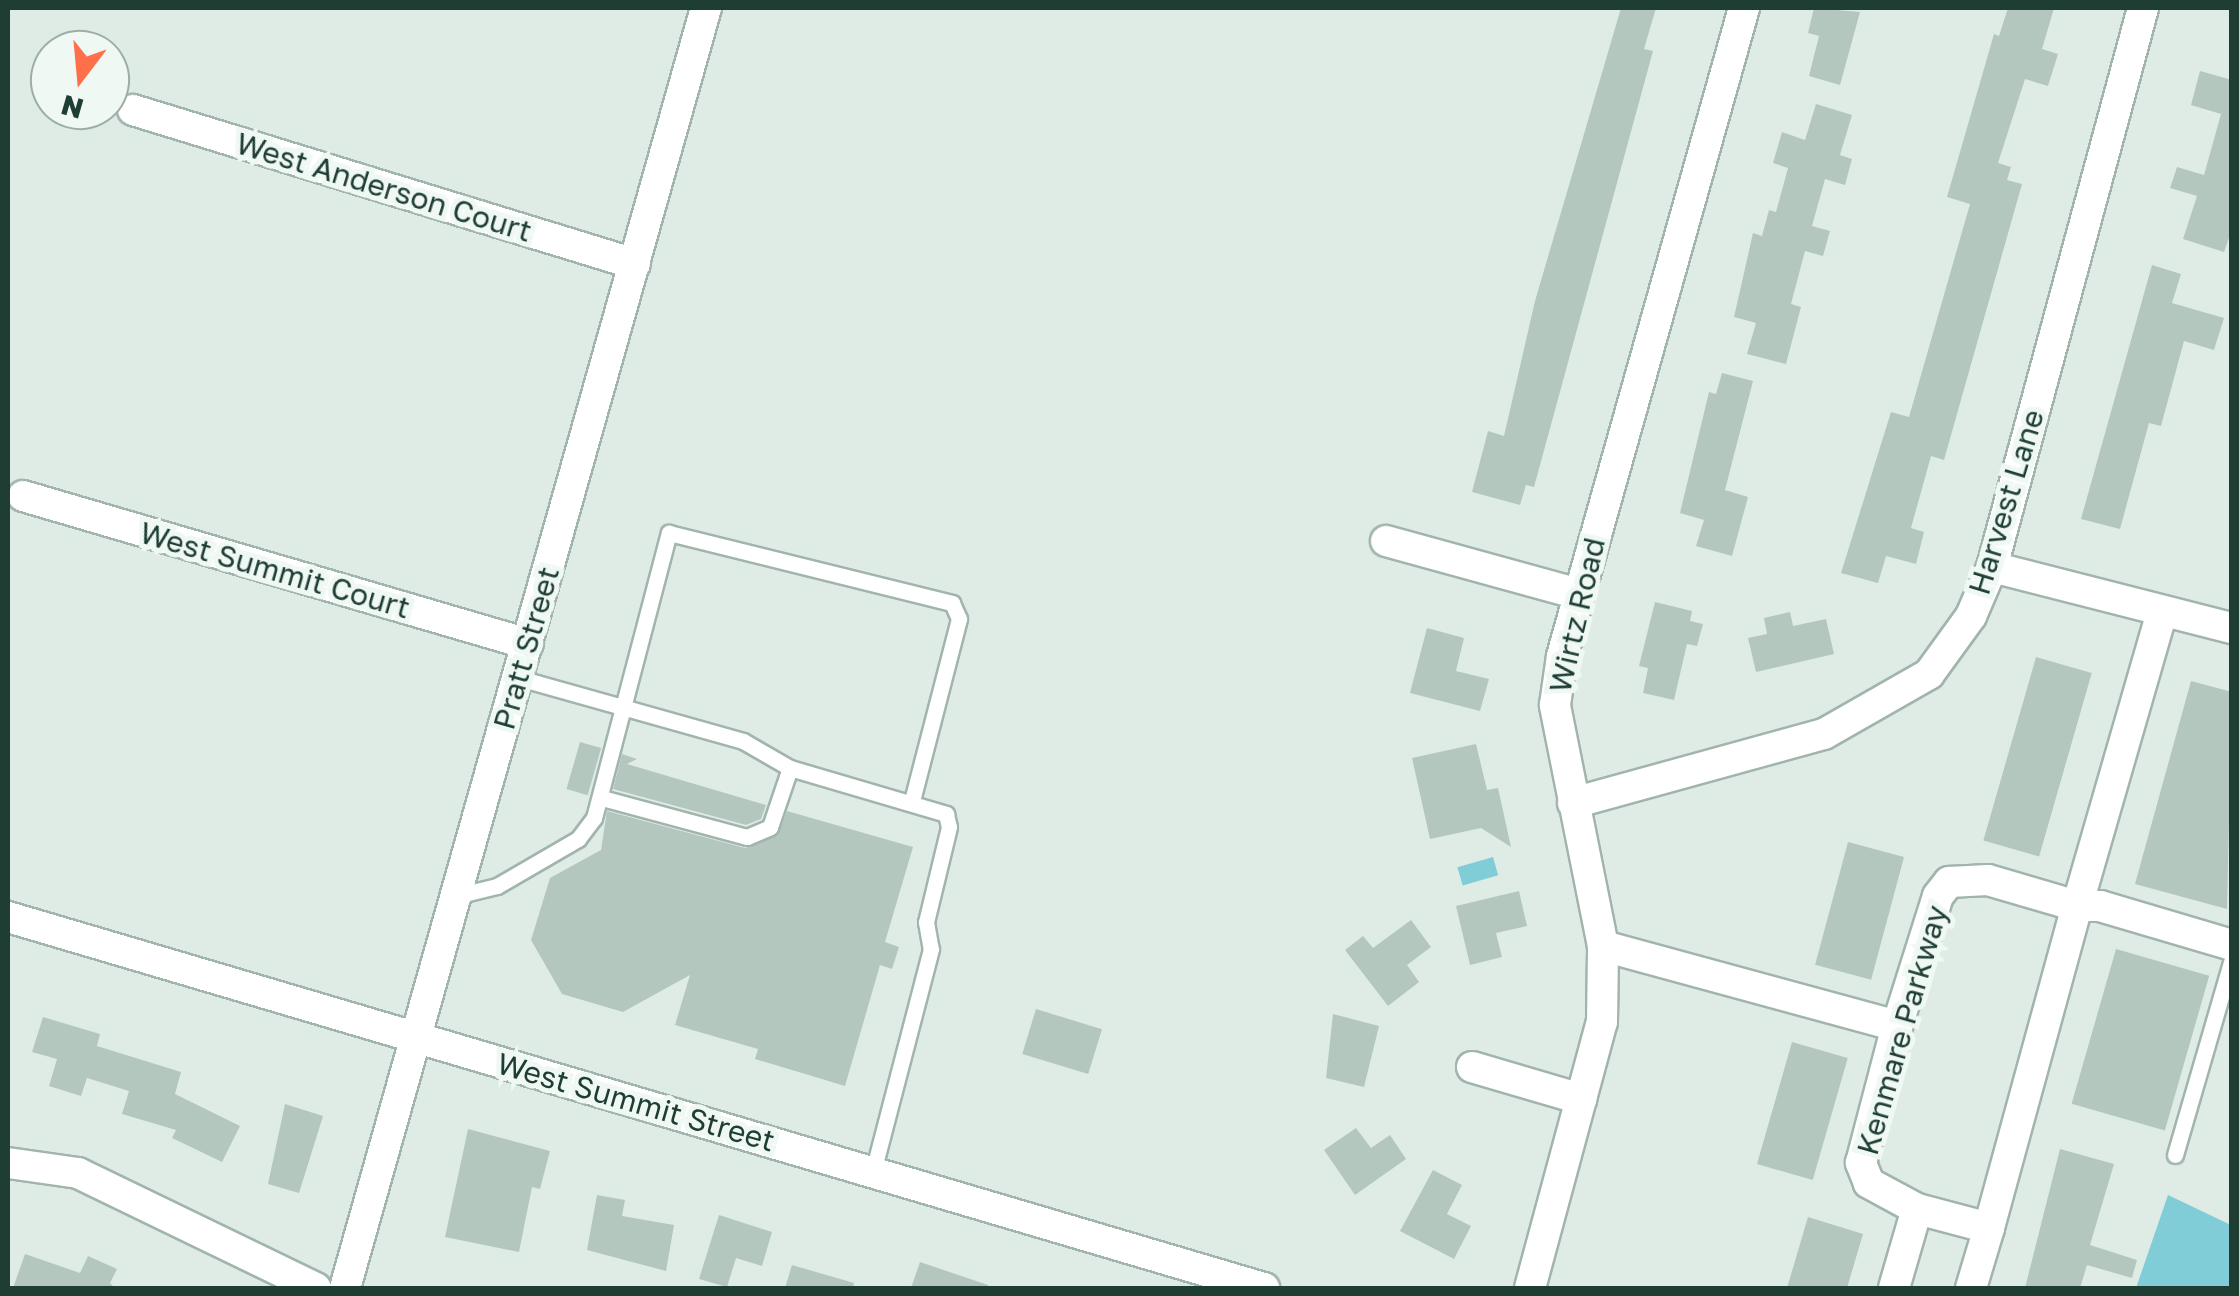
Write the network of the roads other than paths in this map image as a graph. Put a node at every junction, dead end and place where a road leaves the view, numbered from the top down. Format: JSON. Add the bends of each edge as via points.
{"nodes":[{"id":1,"x":706,"y":8,"type":"edge"},
{"id":2,"x":1744,"y":8,"type":"edge"},
{"id":3,"x":2143,"y":8,"type":"edge"},
{"id":4,"x":133,"y":110,"type":"dead end"},
{"id":5,"x":635,"y":264,"type":"junction"},
{"id":6,"x":23,"y":496,"type":"dead end"},
{"id":7,"x":1386,"y":541,"type":"dead end"},
{"id":8,"x":1992,"y":567,"type":"junction"},
{"id":9,"x":1578,"y":594,"type":"junction"},
{"id":10,"x":2162,"y":612,"type":"junction"},
{"id":11,"x":2232,"y":628,"type":"edge"},
{"id":12,"x":528,"y":644,"type":"junction"},
{"id":13,"x":519,"y":678,"type":"junction"},
{"id":14,"x":625,"y":706,"type":"junction"},
{"id":15,"x":790,"y":768,"type":"junction"},
{"id":16,"x":602,"y":798,"type":"junction"},
{"id":17,"x":912,"y":802,"type":"junction"},
{"id":18,"x":1574,"y":804,"type":"junction"},
{"id":19,"x":456,"y":896,"type":"junction"},
{"id":20,"x":2077,"y":906,"type":"junction"},
{"id":21,"x":8,"y":917,"type":"edge"},
{"id":22,"x":2232,"y":945,"type":"edge"},
{"id":23,"x":1602,"y":946,"type":"junction"},
{"id":24,"x":2232,"y":959,"type":"edge"},
{"id":25,"x":1897,"y":1026,"type":"junction"},
{"id":26,"x":418,"y":1038,"type":"junction"},
{"id":27,"x":1472,"y":1067,"type":"dead end"},
{"id":28,"x":1581,"y":1099,"type":"junction"},
{"id":29,"x":2175,"y":1154,"type":"dead end"},
{"id":30,"x":8,"y":1162,"type":"edge"},
{"id":31,"x":873,"y":1172,"type":"junction"},
{"id":32,"x":1917,"y":1209,"type":"junction"},
{"id":33,"x":1989,"y":1228,"type":"junction"},
{"id":34,"x":316,"y":1288,"type":"edge"},
{"id":35,"x":345,"y":1288,"type":"edge"},
{"id":36,"x":1258,"y":1288,"type":"edge"},
{"id":37,"x":1530,"y":1288,"type":"edge"},
{"id":38,"x":1894,"y":1288,"type":"edge"},
{"id":39,"x":1971,"y":1288,"type":"edge"}],
"edges":[{"from":1,"to":5,"type":"street","name":"Pratt Street"},
{"from":2,"to":9,"type":"street","name":"Wirtz Road"},
{"from":3,"to":8,"type":"street","name":"Harvest Lane"},
{"from":4,"to":5,"type":"street","name":"West Anderson Court"},
{"from":5,"to":12,"type":"street","name":"Pratt Street"},
{"from":6,"to":12,"type":"street","name":"West Summit Court"},
{"from":7,"to":9,"type":"street"},
{"from":8,"to":10,"type":"street"},
{"from":8,"to":18,"type":"street","name":"Harvest Lane","via":[[1971,616],[1930,674],[1824,734]]},
{"from":9,"to":18,"type":"street","name":"Wirtz Road","via":[[1555,705]]},
{"from":10,"to":11,"type":"street"},
{"from":10,"to":20,"type":"street"},
{"from":12,"to":13,"type":"street","name":"Pratt Street"},
{"from":13,"to":14,"type":"lane"},
{"from":13,"to":19,"type":"street","name":"Pratt Street"},
{"from":14,"to":15,"type":"lane","via":[[744,741]]},
{"from":14,"to":16,"type":"lane"},
{"from":14,"to":17,"type":"lane","via":[[670,533],[952,602],[959,620]]},
{"from":15,"to":16,"type":"lane","via":[[770,827],[747,837]]},
{"from":15,"to":17,"type":"lane"},
{"from":16,"to":19,"type":"lane","via":[[578,839],[497,886]]},
{"from":17,"to":31,"type":"lane","via":[[946,814],[949,828],[926,922],[930,950]]},
{"from":18,"to":23,"type":"street","name":"Wirtz Road"},
{"from":19,"to":26,"type":"street","name":"Pratt Street"},
{"from":20,"to":22,"type":"street","via":[[2100,906]]},
{"from":20,"to":25,"type":"street","name":"Kenmare Parkway","via":[[1988,880],[1949,882],[1938,896]]},
{"from":20,"to":33,"type":"street"},
{"from":21,"to":26,"type":"street","name":"West Summit Street"},
{"from":23,"to":25,"type":"street"},
{"from":23,"to":28,"type":"street","name":"Wirtz Road","via":[[1602,1022]]},
{"from":24,"to":29,"type":"lane"},
{"from":25,"to":32,"type":"street","name":"Kenmare Parkway","via":[[1862,1162],[1869,1183]]},
{"from":26,"to":31,"type":"street","name":"West Summit Street"},
{"from":26,"to":35,"type":"street","name":"Pratt Street"},
{"from":27,"to":28,"type":"street"},
{"from":28,"to":37,"type":"street","name":"Wirtz Road"},
{"from":30,"to":34,"type":"street","via":[[78,1173]]},
{"from":31,"to":36,"type":"street","name":"West Summit Street"},
{"from":32,"to":33,"type":"street","name":"Kenmare Parkway"},
{"from":32,"to":38,"type":"street"},
{"from":33,"to":39,"type":"street"}]}
